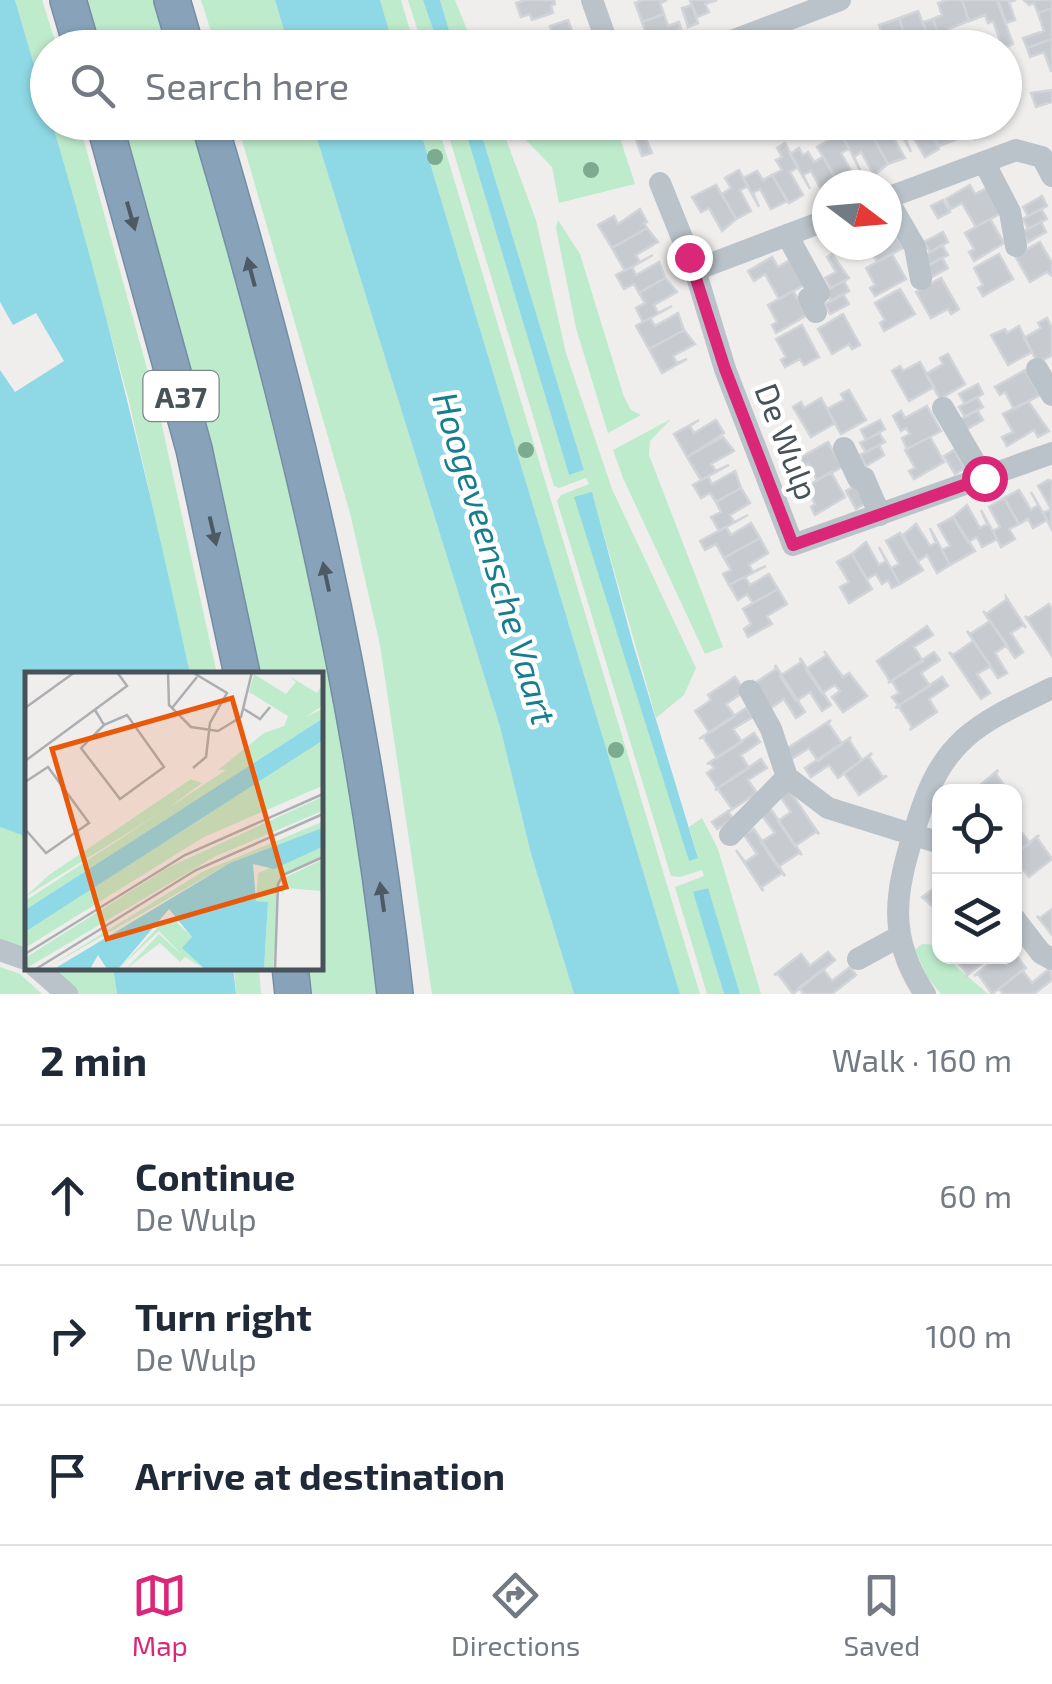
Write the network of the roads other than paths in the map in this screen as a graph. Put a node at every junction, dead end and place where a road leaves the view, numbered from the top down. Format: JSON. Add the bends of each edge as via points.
{"nodes":[{"id":1,"x":68,"y":0,"type":"edge"},
{"id":2,"x":172,"y":0,"type":"edge"},
{"id":3,"x":592,"y":0,"type":"edge"},
{"id":4,"x":840,"y":0,"type":"edge"},
{"id":5,"x":794,"y":8,"type":"edge"},
{"id":6,"x":77,"y":30,"type":"edge"},
{"id":7,"x":181,"y":30,"type":"edge"},
{"id":8,"x":603,"y":30,"type":"edge"},
{"id":9,"x":749,"y":30,"type":"edge"},
{"id":10,"x":109,"y":140,"type":"edge"},
{"id":11,"x":214,"y":140,"type":"edge"},
{"id":12,"x":984,"y":162,"type":"junction"},
{"id":13,"x":1052,"y":176,"type":"edge"},
{"id":14,"x":660,"y":183,"type":"dead end"},
{"id":15,"x":902,"y":192,"type":"edge"},
{"id":16,"x":902,"y":224,"type":"edge"},
{"id":17,"x":812,"y":226,"type":"edge"},
{"id":18,"x":787,"y":235,"type":"junction"},
{"id":19,"x":1016,"y":246,"type":"dead end"},
{"id":20,"x":695,"y":270,"type":"junction"},
{"id":21,"x":920,"y":279,"type":"dead end"},
{"id":22,"x":816,"y":312,"type":"dead end"},
{"id":23,"x":1037,"y":370,"type":"dead end"},
{"id":24,"x":1052,"y":395,"type":"edge"},
{"id":25,"x":944,"y":408,"type":"dead end"},
{"id":26,"x":844,"y":448,"type":"dead end"},
{"id":27,"x":1052,"y":454,"type":"edge"},
{"id":28,"x":984,"y":478,"type":"junction"},
{"id":29,"x":880,"y":515,"type":"junction"},
{"id":30,"x":242,"y":672,"type":"edge"},
{"id":31,"x":1052,"y":688,"type":"edge"},
{"id":32,"x":750,"y":691,"type":"dead end"},
{"id":33,"x":787,"y":777,"type":"junction"},
{"id":34,"x":730,"y":835,"type":"dead end"},
{"id":35,"x":913,"y":836,"type":"junction"},
{"id":36,"x":932,"y":842,"type":"edge"},
{"id":37,"x":1022,"y":928,"type":"edge"},
{"id":38,"x":900,"y":936,"type":"junction"},
{"id":39,"x":0,"y":950,"type":"edge"},
{"id":40,"x":25,"y":959,"type":"edge"},
{"id":41,"x":858,"y":959,"type":"dead end"},
{"id":42,"x":1052,"y":959,"type":"edge"},
{"id":43,"x":39,"y":969,"type":"edge"},
{"id":44,"x":290,"y":969,"type":"edge"},
{"id":45,"x":68,"y":994,"type":"edge"},
{"id":46,"x":293,"y":994,"type":"edge"},
{"id":47,"x":395,"y":994,"type":"edge"},
{"id":48,"x":925,"y":994,"type":"edge"}],
"edges":[{"from":1,"to":6,"type":"highway"},
{"from":2,"to":7,"type":"highway"},
{"from":3,"to":8,"type":"street"},
{"from":4,"to":5,"type":"street"},
{"from":5,"to":9,"type":"street"},
{"from":10,"to":30,"type":"highway","number":"A37","one_way":true,"via":[[194,449]]},
{"from":47,"to":11,"type":"highway","one_way":true,"via":[[329,591],[277,366]]},
{"from":12,"to":13,"type":"street","via":[[1016,150],[1042,156]]},
{"from":12,"to":15,"type":"street"},
{"from":12,"to":19,"type":"street","via":[[1010,212]]},
{"from":14,"to":20,"type":"street","name":"De Wulp"},
{"from":16,"to":21,"type":"street","via":[[915,247]]},
{"from":17,"to":18,"type":"street"},
{"from":18,"to":20,"type":"street"},
{"from":18,"to":22,"type":"street","via":[[819,293],[809,298]]},
{"from":20,"to":29,"type":"street","name":"De Wulp","via":[[793,545]]},
{"from":23,"to":24,"type":"street"},
{"from":25,"to":28,"type":"street"},
{"from":26,"to":29,"type":"street"},
{"from":27,"to":28,"type":"street","name":"De Wulp"},
{"from":28,"to":29,"type":"street","name":"De Wulp"},
{"from":31,"to":35,"type":"street","via":[[962,740],[931,782]]},
{"from":32,"to":33,"type":"street"},
{"from":33,"to":34,"type":"street"},
{"from":33,"to":35,"type":"street","via":[[828,808]]},
{"from":35,"to":36,"type":"street"},
{"from":35,"to":38,"type":"street","via":[[898,886]]},
{"from":37,"to":42,"type":"street"},
{"from":38,"to":41,"type":"street"},
{"from":38,"to":48,"type":"street"},
{"from":39,"to":40,"type":"street"},
{"from":43,"to":45,"type":"street"},
{"from":44,"to":46,"type":"highway"}]}
